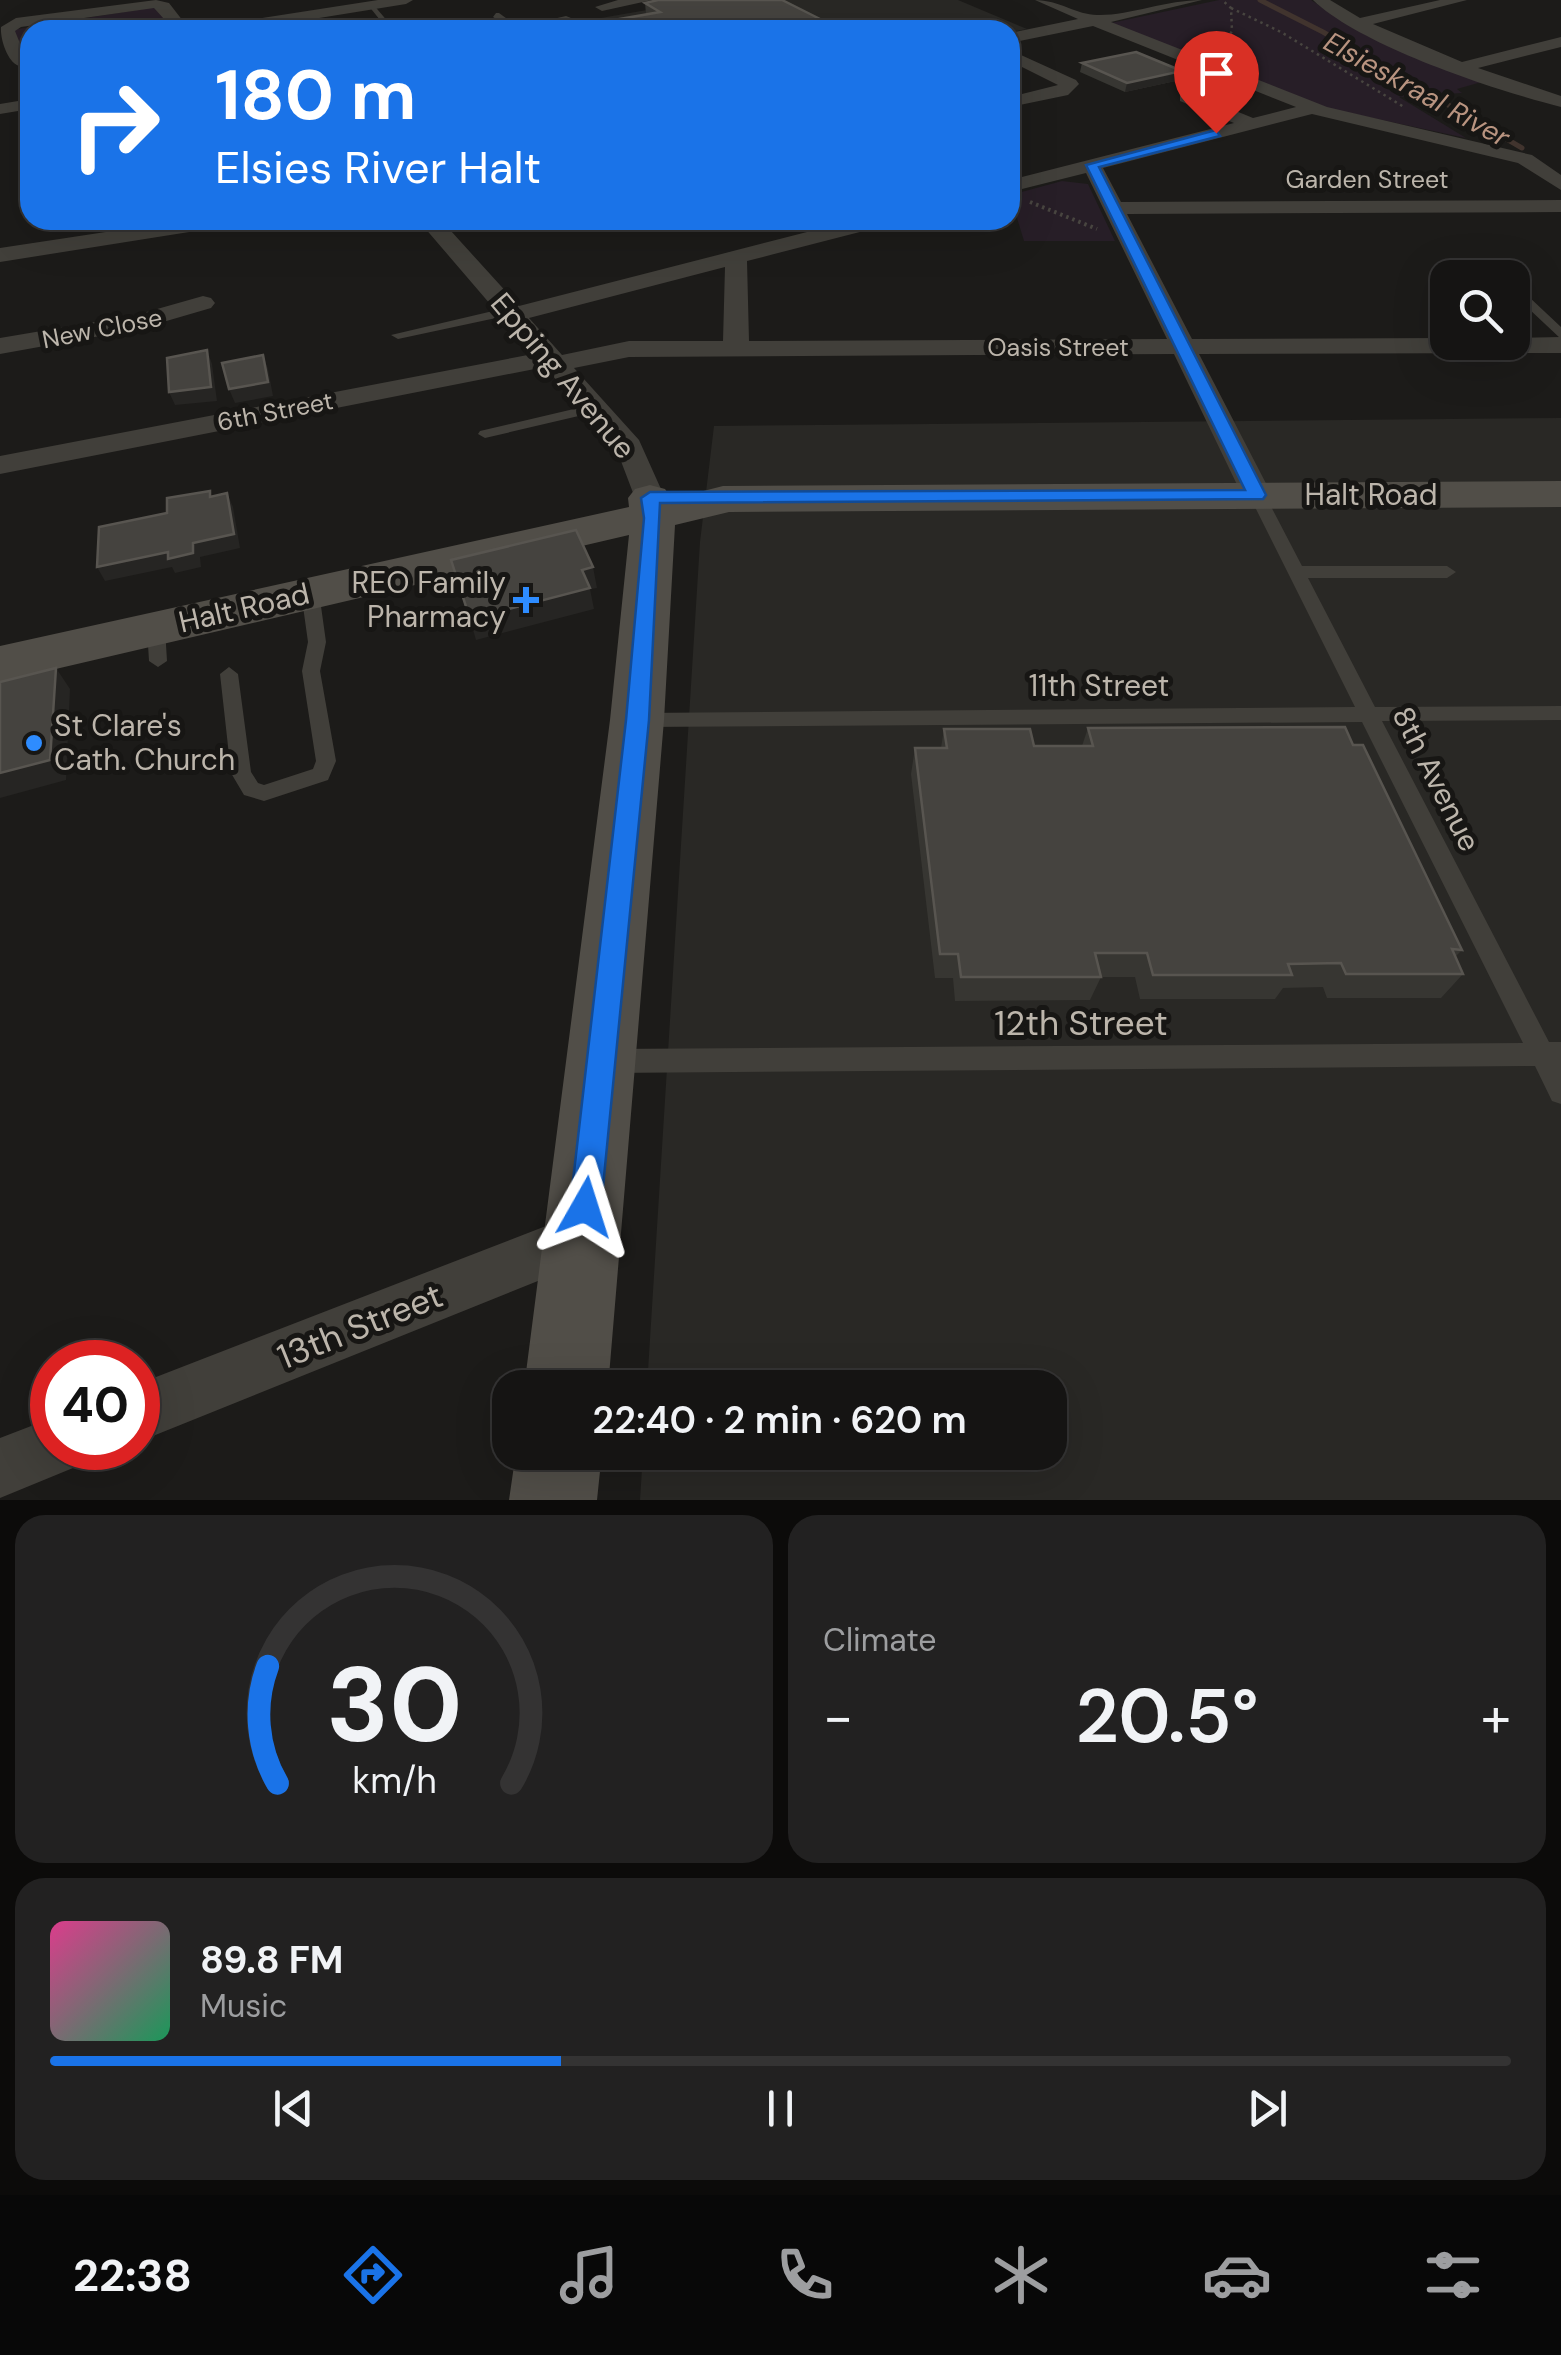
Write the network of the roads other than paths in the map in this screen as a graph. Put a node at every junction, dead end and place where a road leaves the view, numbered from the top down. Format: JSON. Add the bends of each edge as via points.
{"nodes":[{"id":1,"x":406,"y":0,"type":"edge"},
{"id":2,"x":645,"y":0,"type":"edge"},
{"id":3,"x":1042,"y":0,"type":"edge"},
{"id":4,"x":1194,"y":0,"type":"edge"},
{"id":5,"x":1320,"y":0,"type":"edge"},
{"id":6,"x":1460,"y":0,"type":"edge"},
{"id":7,"x":337,"y":5,"type":"edge"},
{"id":8,"x":372,"y":6,"type":"junction"},
{"id":9,"x":602,"y":7,"type":"dead end"},
{"id":10,"x":496,"y":15,"type":"dead end"},
{"id":11,"x":38,"y":20,"type":"edge"},
{"id":12,"x":174,"y":20,"type":"edge"},
{"id":13,"x":286,"y":20,"type":"edge"},
{"id":14,"x":386,"y":20,"type":"edge"},
{"id":15,"x":502,"y":20,"type":"edge"},
{"id":16,"x":1094,"y":21,"type":"junction"},
{"id":17,"x":20,"y":22,"type":"edge"},
{"id":18,"x":1357,"y":23,"type":"junction"},
{"id":19,"x":1020,"y":36,"type":"edge"},
{"id":20,"x":1561,"y":42,"type":"edge"},
{"id":21,"x":20,"y":53,"type":"edge"},
{"id":22,"x":1020,"y":61,"type":"edge"},
{"id":23,"x":1460,"y":68,"type":"junction"},
{"id":24,"x":1186,"y":97,"type":"dead end"},
{"id":25,"x":1020,"y":100,"type":"edge"},
{"id":26,"x":1561,"y":102,"type":"edge"},
{"id":27,"x":1314,"y":108,"type":"junction"},
{"id":28,"x":1252,"y":124,"type":"junction"},
{"id":29,"x":1092,"y":165,"type":"junction"},
{"id":30,"x":1020,"y":183,"type":"edge"},
{"id":31,"x":1561,"y":184,"type":"edge"},
{"id":32,"x":1561,"y":206,"type":"edge"},
{"id":33,"x":1114,"y":208,"type":"junction"},
{"id":34,"x":162,"y":230,"type":"edge"},
{"id":35,"x":438,"y":230,"type":"edge"},
{"id":36,"x":841,"y":230,"type":"edge"},
{"id":37,"x":0,"y":255,"type":"edge"},
{"id":38,"x":736,"y":257,"type":"junction"},
{"id":39,"x":203,"y":303,"type":"dead end"},
{"id":40,"x":1530,"y":304,"type":"edge"},
{"id":41,"x":512,"y":313,"type":"junction"},
{"id":42,"x":398,"y":335,"type":"dead end"},
{"id":43,"x":1561,"y":336,"type":"edge"},
{"id":44,"x":1561,"y":345,"type":"edge"},
{"id":45,"x":0,"y":346,"type":"edge"},
{"id":46,"x":1181,"y":347,"type":"junction"},
{"id":47,"x":736,"y":348,"type":"junction"},
{"id":48,"x":554,"y":361,"type":"junction"},
{"id":49,"x":595,"y":408,"type":"junction"},
{"id":50,"x":486,"y":434,"type":"dead end"},
{"id":51,"x":0,"y":464,"type":"edge"},
{"id":52,"x":1561,"y":494,"type":"edge"},
{"id":53,"x":1256,"y":495,"type":"junction"},
{"id":54,"x":652,"y":508,"type":"junction"},
{"id":55,"x":1296,"y":572,"type":"junction"},
{"id":56,"x":1447,"y":572,"type":"dead end"},
{"id":57,"x":310,"y":592,"type":"junction"},
{"id":58,"x":0,"y":638,"type":"edge"},
{"id":59,"x":0,"y":664,"type":"edge"},
{"id":60,"x":229,"y":674,"type":"dead end"},
{"id":61,"x":1561,"y":713,"type":"edge"},
{"id":62,"x":1370,"y":714,"type":"junction"},
{"id":63,"x":638,"y":720,"type":"junction"},
{"id":64,"x":1552,"y":1054,"type":"edge"},
{"id":65,"x":601,"y":1061,"type":"junction"},
{"id":66,"x":1561,"y":1092,"type":"edge"},
{"id":67,"x":582,"y":1238,"type":"junction"},
{"id":68,"x":568,"y":1370,"type":"edge"},
{"id":69,"x":160,"y":1404,"type":"edge"},
{"id":70,"x":30,"y":1456,"type":"edge"},
{"id":71,"x":0,"y":1468,"type":"edge"},
{"id":72,"x":557,"y":1470,"type":"edge"},
{"id":73,"x":554,"y":1500,"type":"edge"}],
"edges":[{"from":1,"to":8,"type":"street"},
{"from":2,"to":9,"type":"street"},
{"from":3,"to":16,"type":"street"},
{"from":4,"to":16,"type":"street"},
{"from":5,"to":18,"type":"street"},
{"from":6,"to":18,"type":"street"},
{"from":7,"to":8,"type":"street"},
{"from":7,"to":13,"type":"street"},
{"from":8,"to":14,"type":"lane"},
{"from":10,"to":15,"type":"lane"},
{"from":11,"to":12,"type":"street","via":[[154,4]]},
{"from":16,"to":19,"type":"street"},
{"from":16,"to":27,"type":"street"},
{"from":17,"to":21,"type":"street","via":[[6,30]]},
{"from":18,"to":23,"type":"street"},
{"from":20,"to":23,"type":"street"},
{"from":22,"to":25,"type":"street","via":[[1070,84]]},
{"from":23,"to":26,"type":"street"},
{"from":24,"to":28,"type":"street"},
{"from":27,"to":28,"type":"street"},
{"from":27,"to":31,"type":"street","via":[[1524,158]]},
{"from":28,"to":29,"type":"street"},
{"from":29,"to":30,"type":"street"},
{"from":29,"to":33,"type":"street"},
{"from":32,"to":33,"type":"street","name":"Garden Street"},
{"from":33,"to":46,"type":"street"},
{"from":34,"to":37,"type":"street"},
{"from":35,"to":41,"type":"street","name":"Epping Avenue"},
{"from":36,"to":38,"type":"street"},
{"from":38,"to":41,"type":"street"},
{"from":38,"to":47,"type":"street"},
{"from":39,"to":45,"type":"street","name":"New Close","via":[[172,315]]},
{"from":40,"to":43,"type":"lane"},
{"from":41,"to":42,"type":"lane"},
{"from":41,"to":48,"type":"street","name":"Epping Avenue"},
{"from":44,"to":46,"type":"street","name":"Oasis Street"},
{"from":46,"to":47,"type":"street","name":"Oasis Street"},
{"from":46,"to":53,"type":"street"},
{"from":47,"to":48,"type":"street","name":"Oasis Street","via":[[629,349]]},
{"from":48,"to":49,"type":"street","name":"Epping Avenue"},
{"from":48,"to":51,"type":"street","name":"6th Street"},
{"from":49,"to":50,"type":"lane"},
{"from":49,"to":54,"type":"street","name":"Epping Avenue","via":[[628,446]]},
{"from":52,"to":53,"type":"street","name":"Halt Road"},
{"from":53,"to":54,"type":"street","name":"Halt Road","via":[[723,499]]},
{"from":53,"to":55,"type":"lane","name":"8th Avenue"},
{"from":54,"to":57,"type":"street","name":"Halt Road"},
{"from":54,"to":58,"type":"street","name":"Halt Road","via":[[590,506]]},
{"from":54,"to":63,"type":"street","name":"Epping Avenue"},
{"from":55,"to":56,"type":"lane"},
{"from":55,"to":62,"type":"lane","name":"8th Avenue"},
{"from":57,"to":59,"type":"street","name":"Halt Road","via":[[157,644]]},
{"from":57,"to":60,"type":"lane","via":[[317,642],[311,670],[326,760],[321,774],[264,793],[246,784]]},
{"from":61,"to":62,"type":"lane","name":"11th Street"},
{"from":62,"to":63,"type":"lane","name":"11th Street"},
{"from":62,"to":64,"type":"lane","name":"8th Avenue"},
{"from":63,"to":65,"type":"street","name":"Epping Avenue"},
{"from":64,"to":65,"type":"lane","name":"12th Street"},
{"from":64,"to":66,"type":"lane","name":"8th Avenue"},
{"from":65,"to":67,"type":"street","name":"Epping Avenue"},
{"from":67,"to":68,"type":"street","name":"Epping Avenue"},
{"from":67,"to":69,"type":"street","name":"13th Street"},
{"from":70,"to":71,"type":"street"},
{"from":72,"to":73,"type":"street"}]}
